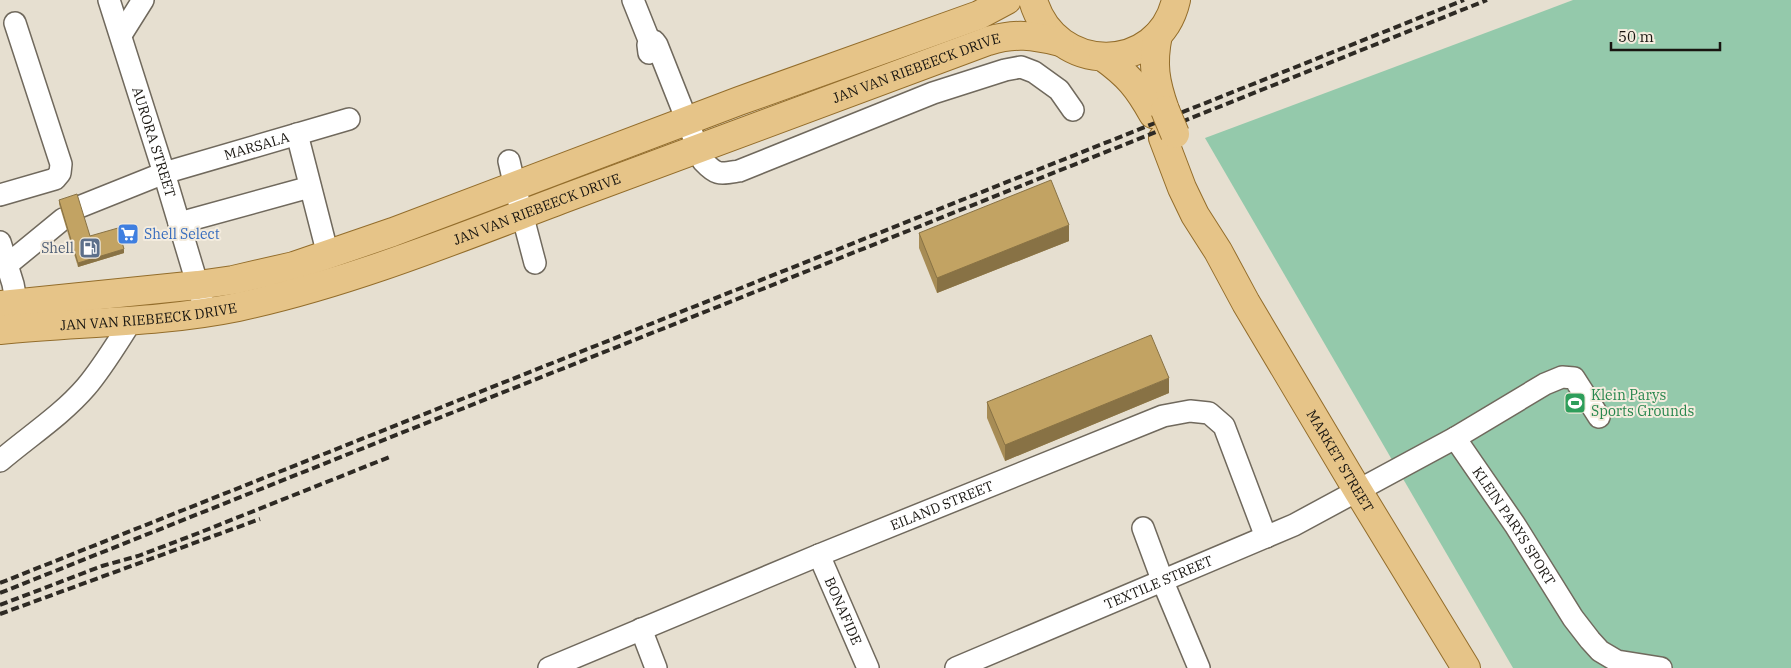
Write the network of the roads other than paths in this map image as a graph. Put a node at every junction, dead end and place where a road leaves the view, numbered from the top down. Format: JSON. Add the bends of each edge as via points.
{"nodes":[{"id":1,"x":109,"y":0,"type":"edge"},
{"id":2,"x":143,"y":0,"type":"edge"},
{"id":3,"x":634,"y":0,"type":"edge"},
{"id":4,"x":1007,"y":0,"type":"edge"},
{"id":5,"x":1033,"y":0,"type":"edge"},
{"id":6,"x":1176,"y":0,"type":"edge"},
{"id":7,"x":15,"y":23,"type":"dead end"},
{"id":8,"x":120,"y":35,"type":"junction"},
{"id":9,"x":1158,"y":35,"type":"junction"},
{"id":10,"x":1060,"y":42,"type":"junction"},
{"id":11,"x":1103,"y":57,"type":"junction"},
{"id":12,"x":1073,"y":110,"type":"dead end"},
{"id":13,"x":349,"y":119,"type":"dead end"},
{"id":14,"x":682,"y":124,"type":"junction"},
{"id":15,"x":1164,"y":124,"type":"junction"},
{"id":16,"x":297,"y":134,"type":"junction"},
{"id":17,"x":698,"y":149,"type":"junction"},
{"id":18,"x":164,"y":173,"type":"junction"},
{"id":19,"x":512,"y":174,"type":"junction"},
{"id":20,"x":310,"y":187,"type":"junction"},
{"id":21,"x":0,"y":195,"type":"edge"},
{"id":22,"x":522,"y":214,"type":"junction"},
{"id":23,"x":180,"y":223,"type":"junction"},
{"id":24,"x":0,"y":242,"type":"edge"},
{"id":25,"x":328,"y":255,"type":"junction"},
{"id":26,"x":535,"y":263,"type":"dead end"},
{"id":27,"x":7,"y":265,"type":"junction"},
{"id":28,"x":198,"y":285,"type":"junction"},
{"id":29,"x":206,"y":312,"type":"junction"},
{"id":30,"x":9,"y":317,"type":"edge"},
{"id":31,"x":132,"y":320,"type":"junction"},
{"id":32,"x":1599,"y":417,"type":"dead end"},
{"id":33,"x":1455,"y":438,"type":"junction"},
{"id":34,"x":0,"y":461,"type":"edge"},
{"id":35,"x":1358,"y":491,"type":"junction"},
{"id":36,"x":1143,"y":528,"type":"dead end"},
{"id":37,"x":1266,"y":537,"type":"junction"},
{"id":38,"x":820,"y":555,"type":"junction"},
{"id":39,"x":1163,"y":582,"type":"junction"},
{"id":40,"x":641,"y":629,"type":"junction"},
{"id":41,"x":549,"y":668,"type":"edge"},
{"id":42,"x":656,"y":668,"type":"edge"},
{"id":43,"x":868,"y":668,"type":"edge"},
{"id":44,"x":956,"y":668,"type":"edge"},
{"id":45,"x":1199,"y":668,"type":"edge"},
{"id":46,"x":1466,"y":668,"type":"edge"},
{"id":47,"x":1660,"y":668,"type":"edge"}],
"edges":[{"from":1,"to":8,"type":"street","name":"AURORA STREET"},
{"from":2,"to":8,"type":"street"},
{"from":3,"to":14,"type":"street","via":[[649,40],[648,50]]},
{"from":4,"to":14,"type":"main road","name":"JAN VAN RIEBEECK DRIVE","via":[[979,15]]},
{"from":5,"to":10,"type":"main road","via":[[1046,28]]},
{"from":6,"to":9,"type":"main road","via":[[1168,22]]},
{"from":7,"to":21,"type":"street","via":[[61,164],[60,174],[55,179]]},
{"from":8,"to":18,"type":"street","name":"AURORA STREET"},
{"from":9,"to":11,"type":"main road","via":[[1136,50]]},
{"from":9,"to":15,"type":"main road","name":"MARKET STREET","via":[[1154,68]]},
{"from":10,"to":11,"type":"main road","via":[[1080,53]]},
{"from":10,"to":17,"type":"main road","name":"JAN VAN RIEBEECK DRIVE","via":[[1036,36],[1001,37]]},
{"from":11,"to":15,"type":"main road","name":"MARKET STREET","via":[[1134,83]]},
{"from":12,"to":17,"type":"street","via":[[1059,90],[1022,66],[933,93],[739,171],[712,171]]},
{"from":13,"to":16,"type":"street","name":"MARSALA"},
{"from":14,"to":17,"type":"street"},
{"from":14,"to":19,"type":"main road","name":"JAN VAN RIEBEECK DRIVE"},
{"from":15,"to":35,"type":"main road","name":"MARKET STREET","via":[[1182,188],[1195,215]]},
{"from":16,"to":18,"type":"street","name":"MARSALA"},
{"from":16,"to":20,"type":"street"},
{"from":17,"to":22,"type":"main road","name":"JAN VAN RIEBEECK DRIVE"},
{"from":18,"to":23,"type":"street","name":"AURORA STREET"},
{"from":18,"to":27,"type":"street","name":"MARSALA","via":[[71,213]]},
{"from":19,"to":22,"type":"street"},
{"from":19,"to":25,"type":"main road","name":"JAN VAN RIEBEECK DRIVE"},
{"from":20,"to":23,"type":"street"},
{"from":20,"to":25,"type":"street"},
{"from":22,"to":26,"type":"street"},
{"from":22,"to":29,"type":"main road","name":"JAN VAN RIEBEECK DRIVE","via":[[319,286]]},
{"from":23,"to":28,"type":"street","name":"AURORA STREET"},
{"from":24,"to":27,"type":"street"},
{"from":25,"to":28,"type":"main road","name":"JAN VAN RIEBEECK DRIVE","via":[[294,266]]},
{"from":27,"to":30,"type":"street","via":[[13,284]]},
{"from":28,"to":29,"type":"street","name":"AURORA STREET"},
{"from":28,"to":30,"type":"main road","name":"JAN VAN RIEBEECK DRIVE"},
{"from":29,"to":31,"type":"main road","name":"JAN VAN RIEBEECK DRIVE"},
{"from":30,"to":31,"type":"main road","name":"JAN VAN RIEBEECK DRIVE"},
{"from":31,"to":34,"type":"street","via":[[85,388]]},
{"from":32,"to":33,"type":"street","via":[[1574,378],[1562,377]]},
{"from":33,"to":35,"type":"street"},
{"from":33,"to":47,"type":"street","name":"KLEIN PARYS SPORT","via":[[1515,525],[1572,618],[1600,651],[1617,661]]},
{"from":35,"to":37,"type":"street","name":"TEXTILE STREET"},
{"from":35,"to":46,"type":"main road","name":"MARKET STREET"},
{"from":36,"to":39,"type":"street"},
{"from":37,"to":38,"type":"street","name":"EILAND STREET","via":[[1224,426],[1209,413],[1190,411],[1163,416]]},
{"from":37,"to":39,"type":"street","name":"TEXTILE STREET"},
{"from":38,"to":40,"type":"street","name":"EILAND STREET"},
{"from":38,"to":43,"type":"street","name":"BONAFIDE"},
{"from":39,"to":44,"type":"street","name":"TEXTILE STREET"},
{"from":39,"to":45,"type":"street"},
{"from":40,"to":41,"type":"street","name":"EILAND STREET"},
{"from":40,"to":42,"type":"street"}]}
